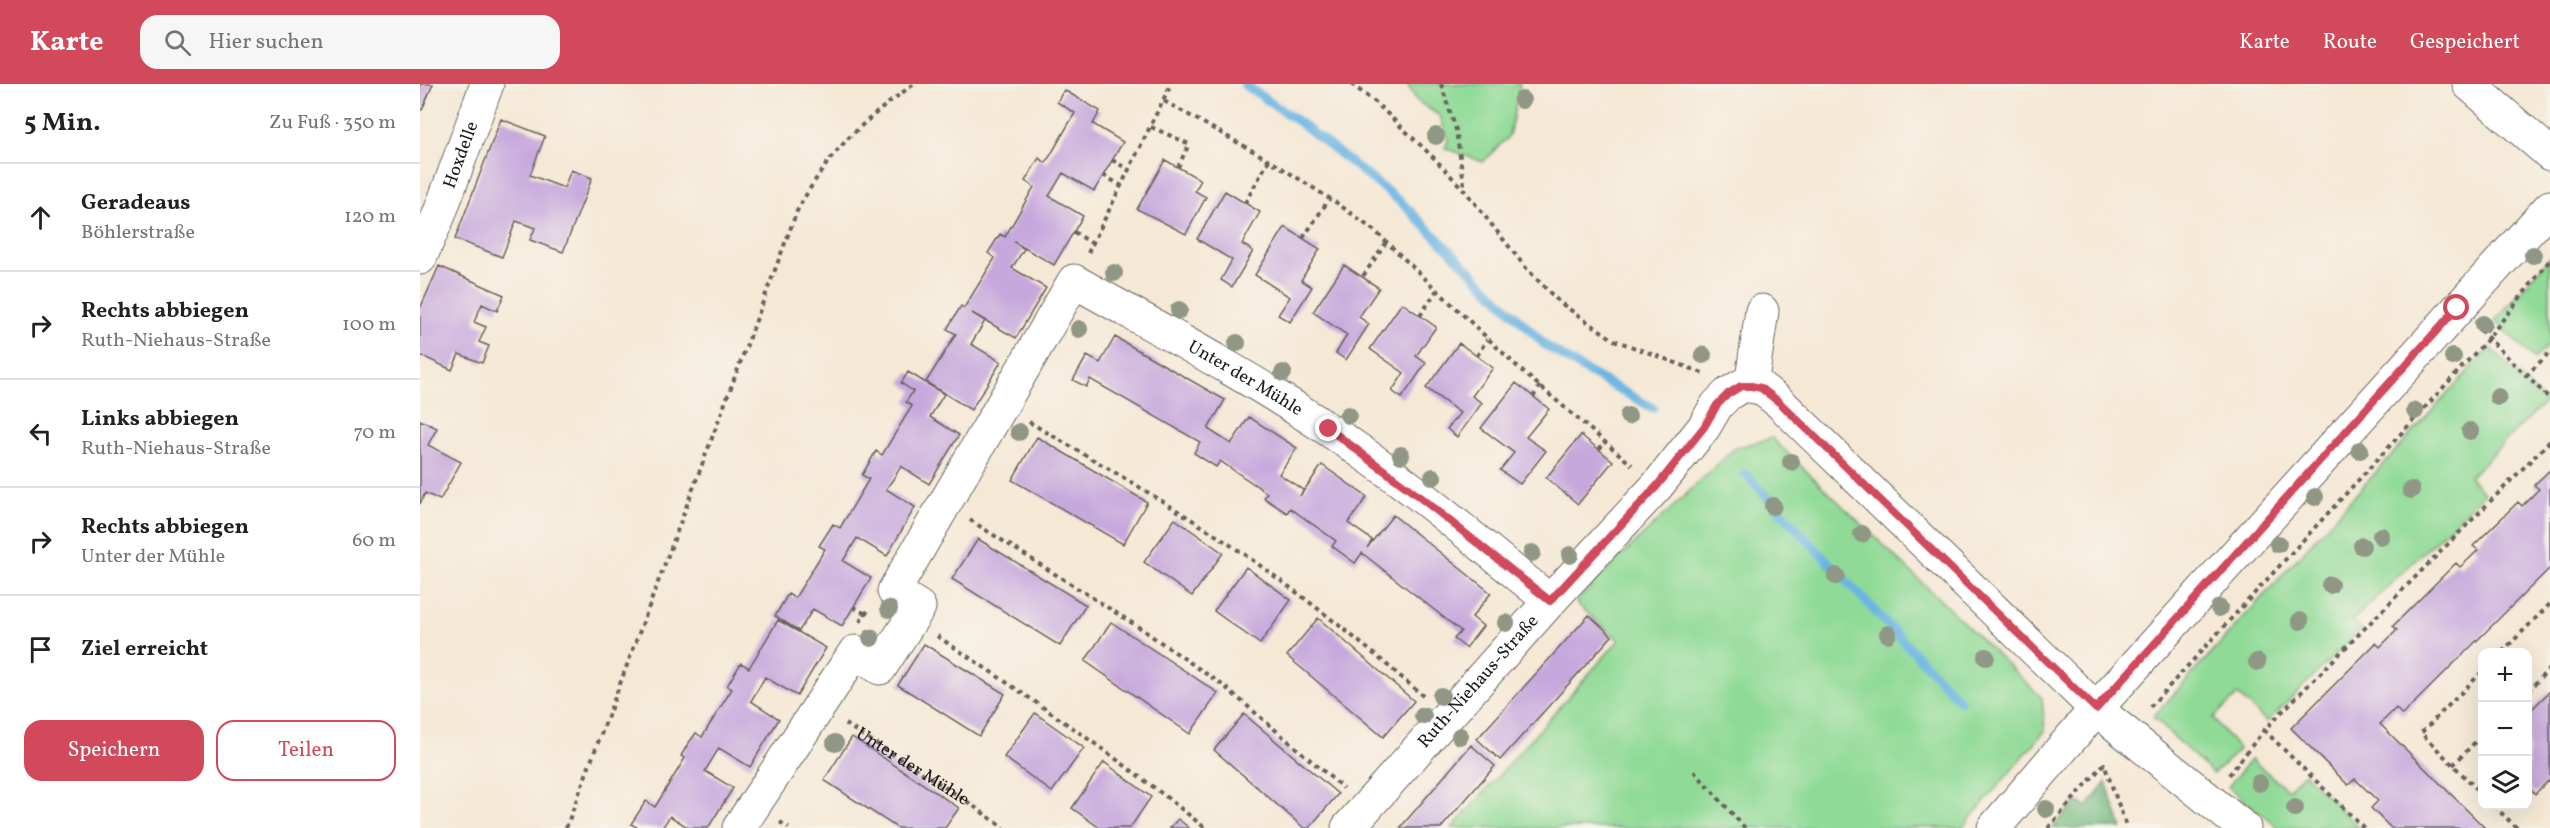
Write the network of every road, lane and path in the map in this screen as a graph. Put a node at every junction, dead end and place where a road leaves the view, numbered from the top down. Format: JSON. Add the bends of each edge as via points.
{"nodes":[{"id":1,"x":487,"y":84,"type":"edge"},
{"id":2,"x":914,"y":84,"type":"edge"},
{"id":3,"x":1171,"y":84,"type":"edge"},
{"id":4,"x":1351,"y":84,"type":"edge"},
{"id":5,"x":1442,"y":84,"type":"edge"},
{"id":6,"x":2469,"y":84,"type":"edge"},
{"id":7,"x":1164,"y":101,"type":"junction"},
{"id":8,"x":1151,"y":127,"type":"junction"},
{"id":9,"x":2550,"y":154,"type":"edge"},
{"id":10,"x":1112,"y":159,"type":"dead end"},
{"id":11,"x":1269,"y":159,"type":"junction"},
{"id":12,"x":1178,"y":167,"type":"dead end"},
{"id":13,"x":1129,"y":170,"type":"junction"},
{"id":14,"x":1103,"y":175,"type":"dead end"},
{"id":15,"x":1122,"y":186,"type":"junction"},
{"id":16,"x":1465,"y":191,"type":"junction"},
{"id":17,"x":1330,"y":198,"type":"junction"},
{"id":18,"x":1245,"y":203,"type":"dead end"},
{"id":19,"x":2550,"y":207,"type":"edge"},
{"id":20,"x":1074,"y":232,"type":"dead end"},
{"id":21,"x":1303,"y":238,"type":"dead end"},
{"id":22,"x":1386,"y":241,"type":"junction"},
{"id":23,"x":1093,"y":243,"type":"junction"},
{"id":24,"x":420,"y":258,"type":"edge"},
{"id":25,"x":2550,"y":260,"type":"edge"},
{"id":26,"x":1363,"y":276,"type":"dead end"},
{"id":27,"x":1074,"y":281,"type":"junction"},
{"id":28,"x":1437,"y":290,"type":"junction"},
{"id":29,"x":2457,"y":308,"type":"junction"},
{"id":30,"x":1762,"y":311,"type":"dead end"},
{"id":31,"x":1420,"y":316,"type":"dead end"},
{"id":32,"x":1487,"y":339,"type":"junction"},
{"id":33,"x":2488,"y":339,"type":"junction"},
{"id":34,"x":2550,"y":352,"type":"edge"},
{"id":35,"x":1477,"y":356,"type":"dead end"},
{"id":36,"x":2526,"y":376,"type":"junction"},
{"id":37,"x":1540,"y":386,"type":"junction"},
{"id":38,"x":1739,"y":390,"type":"junction"},
{"id":39,"x":1533,"y":397,"type":"dead end"},
{"id":40,"x":2550,"y":399,"type":"edge"},
{"id":41,"x":1002,"y":406,"type":"junction"},
{"id":42,"x":2550,"y":441,"type":"edge"},
{"id":43,"x":1605,"y":442,"type":"junction"},
{"id":44,"x":1599,"y":449,"type":"dead end"},
{"id":45,"x":1657,"y":486,"type":"junction"},
{"id":46,"x":944,"y":504,"type":"junction"},
{"id":47,"x":894,"y":591,"type":"junction"},
{"id":48,"x":1550,"y":601,"type":"junction"},
{"id":49,"x":2550,"y":604,"type":"edge"},
{"id":50,"x":853,"y":607,"type":"dead end"},
{"id":51,"x":866,"y":614,"type":"junction"},
{"id":52,"x":911,"y":620,"type":"junction"},
{"id":53,"x":2506,"y":648,"type":"edge"},
{"id":54,"x":855,"y":652,"type":"junction"},
{"id":55,"x":2550,"y":668,"type":"edge"},
{"id":56,"x":2478,"y":676,"type":"edge"},
{"id":57,"x":2532,"y":687,"type":"edge"},
{"id":58,"x":819,"y":707,"type":"junction"},
{"id":59,"x":2150,"y":707,"type":"dead end"},
{"id":60,"x":2096,"y":709,"type":"junction"},
{"id":61,"x":1447,"y":716,"type":"junction"},
{"id":62,"x":2264,"y":730,"type":"junction"},
{"id":63,"x":2478,"y":739,"type":"edge"},
{"id":64,"x":2453,"y":765,"type":"junction"},
{"id":65,"x":1694,"y":771,"type":"dead end"},
{"id":66,"x":2478,"y":790,"type":"edge"},
{"id":67,"x":2210,"y":800,"type":"junction"},
{"id":68,"x":2498,"y":810,"type":"edge"},
{"id":69,"x":1357,"y":818,"type":"edge"},
{"id":70,"x":566,"y":828,"type":"edge"},
{"id":71,"x":739,"y":828,"type":"edge"},
{"id":72,"x":1004,"y":828,"type":"edge"},
{"id":73,"x":1205,"y":828,"type":"edge"},
{"id":74,"x":1745,"y":828,"type":"edge"},
{"id":75,"x":1994,"y":828,"type":"edge"},
{"id":76,"x":2048,"y":828,"type":"edge"},
{"id":77,"x":2127,"y":828,"type":"edge"},
{"id":78,"x":2244,"y":828,"type":"edge"},
{"id":79,"x":2364,"y":828,"type":"edge"},
{"id":80,"x":2517,"y":828,"type":"edge"}],
"edges":[{"from":1,"to":24,"type":"street","name":"Hoxdelle"},
{"from":2,"to":70,"type":"path","via":[[871,116],[835,150],[797,211]]},
{"from":3,"to":7,"type":"path"},
{"from":4,"to":16,"type":"path","via":[[1374,101]]},
{"from":5,"to":16,"type":"path","via":[[1456,130]]},
{"from":6,"to":9,"type":"street"},
{"from":7,"to":8,"type":"path"},
{"from":7,"to":11,"type":"path"},
{"from":8,"to":12,"type":"path","via":[[1189,144]]},
{"from":8,"to":13,"type":"path"},
{"from":10,"to":13,"type":"path"},
{"from":11,"to":17,"type":"path"},
{"from":11,"to":18,"type":"path"},
{"from":13,"to":15,"type":"path"},
{"from":14,"to":15,"type":"path"},
{"from":15,"to":23,"type":"path"},
{"from":16,"to":38,"type":"path","via":[[1526,268],[1559,302],[1614,340],[1699,370]]},
{"from":17,"to":21,"type":"path"},
{"from":17,"to":22,"type":"path"},
{"from":19,"to":29,"type":"street"},
{"from":20,"to":23,"type":"path"},
{"from":22,"to":26,"type":"path"},
{"from":22,"to":28,"type":"path"},
{"from":23,"to":27,"type":"path"},
{"from":25,"to":33,"type":"path"},
{"from":27,"to":41,"type":"street"},
{"from":27,"to":48,"type":"street","name":"Unter der Mühle","via":[[1272,392],[1329,429]]},
{"from":28,"to":31,"type":"path"},
{"from":28,"to":32,"type":"path"},
{"from":29,"to":33,"type":"path"},
{"from":29,"to":60,"type":"street"},
{"from":30,"to":38,"type":"street"},
{"from":32,"to":35,"type":"path"},
{"from":32,"to":37,"type":"path"},
{"from":33,"to":36,"type":"path"},
{"from":33,"to":59,"type":"path"},
{"from":34,"to":36,"type":"path"},
{"from":36,"to":40,"type":"path"},
{"from":37,"to":39,"type":"path"},
{"from":37,"to":43,"type":"path"},
{"from":38,"to":45,"type":"street","name":"Ruth-Niehaus-Straße","via":[[1717,405]]},
{"from":38,"to":60,"type":"street","via":[[1761,388],[1779,402]]},
{"from":41,"to":46,"type":"street"},
{"from":41,"to":61,"type":"path","via":[[1168,504],[1239,551],[1322,611]]},
{"from":42,"to":62,"type":"path"},
{"from":43,"to":44,"type":"path"},
{"from":43,"to":45,"type":"path"},
{"from":45,"to":48,"type":"street","name":"Ruth-Niehaus-Straße"},
{"from":46,"to":47,"type":"street"},
{"from":46,"to":69,"type":"path","via":[[1041,563],[1224,686]]},
{"from":47,"to":51,"type":"path","via":[[884,585]]},
{"from":47,"to":52,"type":"street","via":[[919,607]]},
{"from":48,"to":61,"type":"street","name":"Ruth-Niehaus-Straße"},
{"from":49,"to":53,"type":"path"},
{"from":50,"to":51,"type":"path"},
{"from":51,"to":54,"type":"path","via":[[845,646]]},
{"from":52,"to":54,"type":"street","via":[[880,668]]},
{"from":52,"to":73,"type":"path","via":[[1041,705]]},
{"from":54,"to":58,"type":"street"},
{"from":55,"to":57,"type":"path"},
{"from":56,"to":64,"type":"path","via":[[2421,733]]},
{"from":58,"to":71,"type":"street"},
{"from":58,"to":72,"type":"path","name":"Unter der Mühle"},
{"from":60,"to":67,"type":"street"},
{"from":60,"to":75,"type":"street"},
{"from":61,"to":69,"type":"street","name":"Ruth-Niehaus-Straße"},
{"from":62,"to":67,"type":"path"},
{"from":62,"to":79,"type":"path"},
{"from":63,"to":64,"type":"path"},
{"from":64,"to":66,"type":"path"},
{"from":65,"to":74,"type":"path"},
{"from":67,"to":78,"type":"street"},
{"from":68,"to":80,"type":"path"},
{"from":76,"to":77,"type":"path","via":[[2104,764]]}]}
